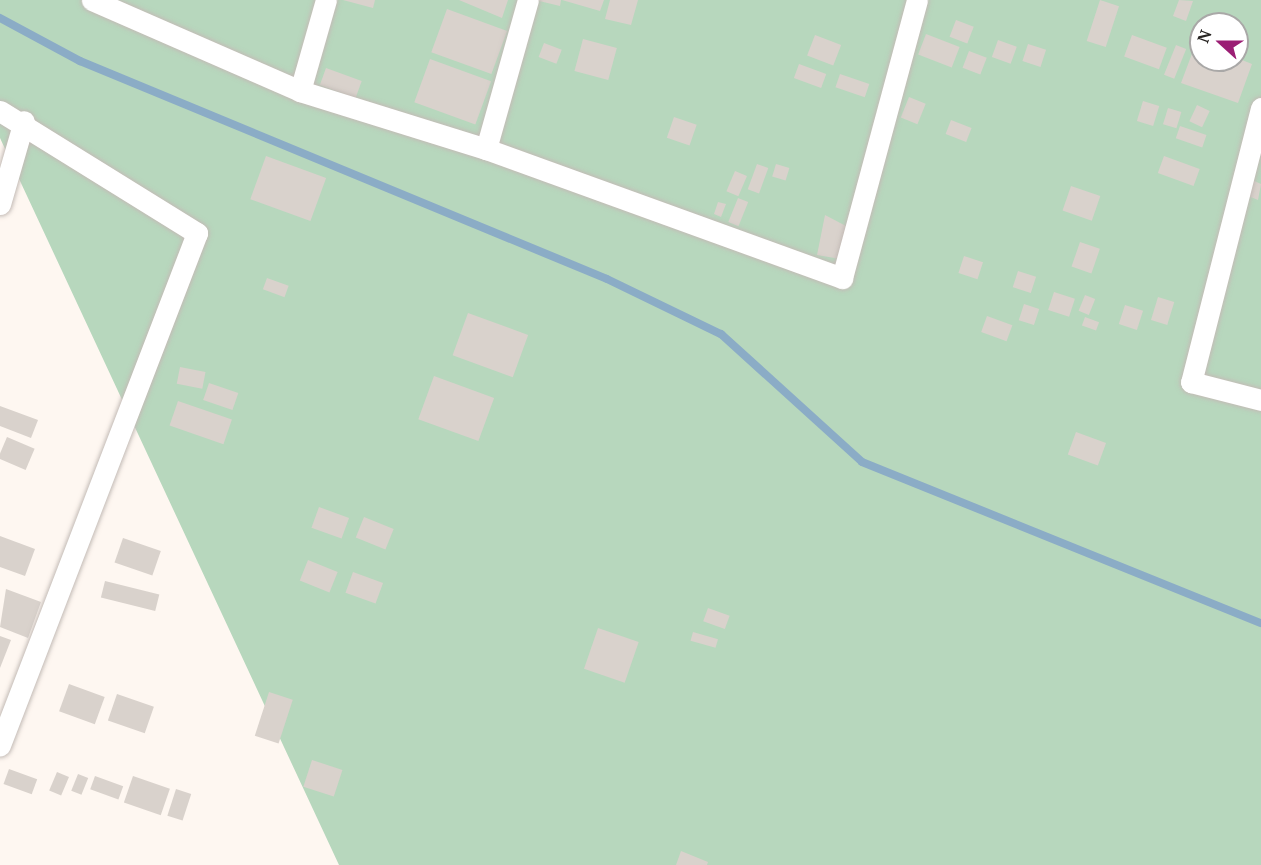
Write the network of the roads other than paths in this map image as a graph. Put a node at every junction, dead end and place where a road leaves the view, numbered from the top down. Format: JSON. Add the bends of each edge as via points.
{"nodes":[{"id":1,"x":92,"y":0,"type":"edge"},
{"id":2,"x":326,"y":0,"type":"edge"},
{"id":3,"x":528,"y":0,"type":"edge"},
{"id":4,"x":917,"y":0,"type":"edge"},
{"id":5,"x":300,"y":91,"type":"junction"},
{"id":6,"x":1261,"y":108,"type":"edge"},
{"id":7,"x":0,"y":111,"type":"edge"},
{"id":8,"x":24,"y":121,"type":"junction"},
{"id":9,"x":486,"y":149,"type":"junction"},
{"id":10,"x":0,"y":204,"type":"edge"},
{"id":11,"x":1261,"y":400,"type":"edge"},
{"id":12,"x":0,"y":745,"type":"edge"}],
"edges":[{"from":1,"to":5,"type":"street"},
{"from":2,"to":5,"type":"street"},
{"from":3,"to":9,"type":"street"},
{"from":4,"to":9,"type":"street","via":[[842,278]]},
{"from":5,"to":9,"type":"street"},
{"from":6,"to":11,"type":"street","via":[[1191,382]]},
{"from":7,"to":8,"type":"street"},
{"from":8,"to":10,"type":"street"},
{"from":8,"to":12,"type":"street","via":[[197,233]]}]}
